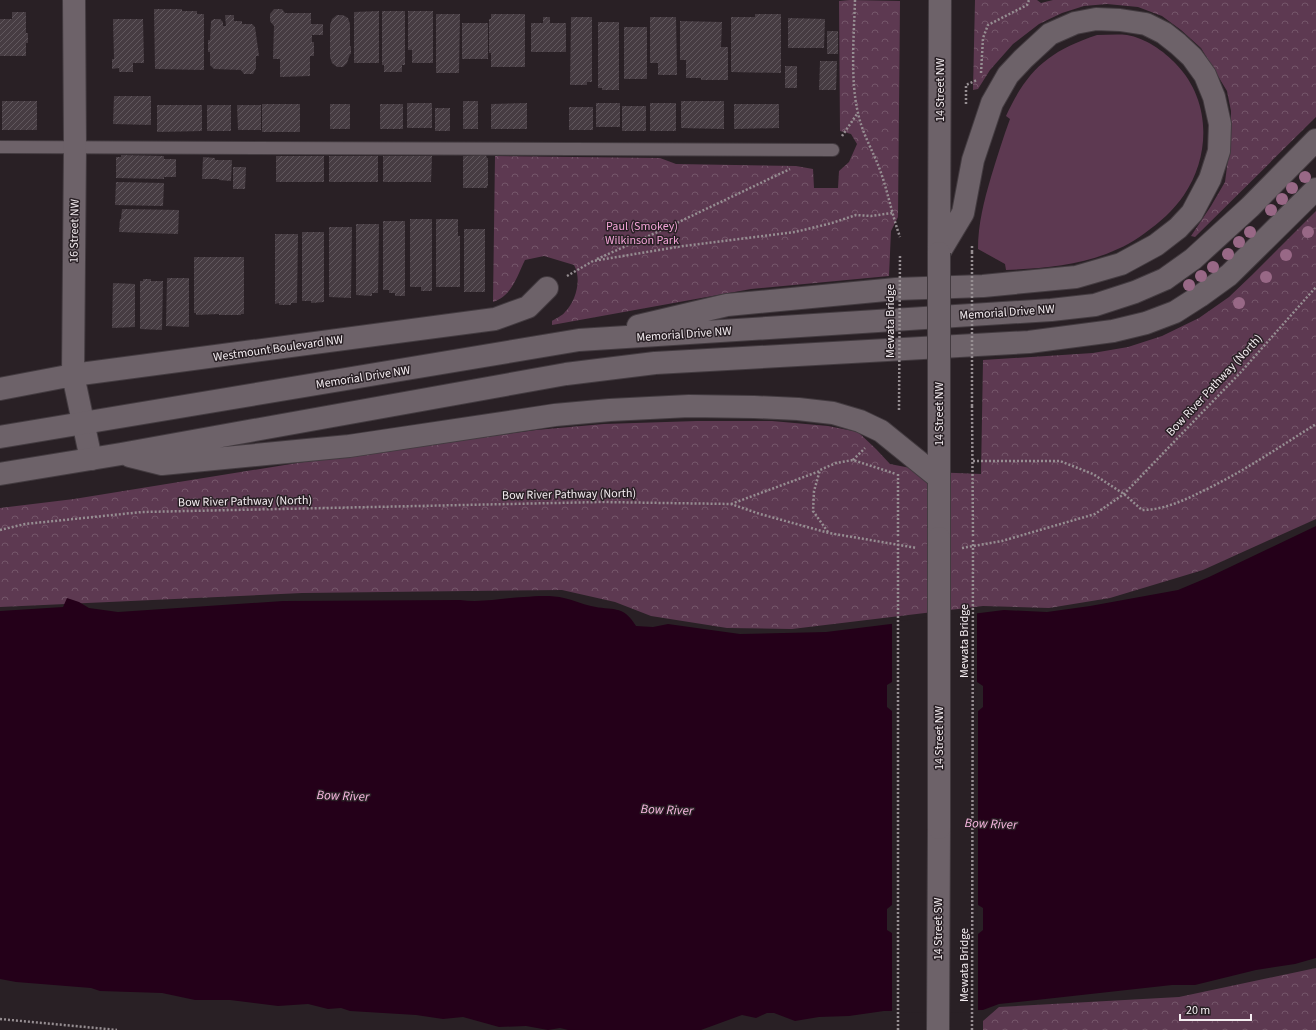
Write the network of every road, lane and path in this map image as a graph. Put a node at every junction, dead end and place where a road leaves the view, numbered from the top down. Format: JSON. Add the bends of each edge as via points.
{"nodes":[{"id":1,"x":74,"y":0,"type":"edge"},
{"id":2,"x":855,"y":0,"type":"edge"},
{"id":3,"x":940,"y":0,"type":"edge"},
{"id":4,"x":1029,"y":0,"type":"edge"},
{"id":5,"x":966,"y":85,"type":"dead end"},
{"id":6,"x":858,"y":113,"type":"junction"},
{"id":7,"x":1316,"y":140,"type":"edge"},
{"id":8,"x":0,"y":147,"type":"edge"},
{"id":9,"x":75,"y":147,"type":"junction"},
{"id":10,"x":833,"y":150,"type":"joint"},
{"id":11,"x":796,"y":166,"type":"dead end"},
{"id":12,"x":1316,"y":189,"type":"edge"},
{"id":13,"x":892,"y":213,"type":"junction"},
{"id":14,"x":900,"y":237,"type":"dead end"},
{"id":15,"x":972,"y":252,"type":"dead end"},
{"id":16,"x":939,"y":253,"type":"junction"},
{"id":17,"x":900,"y":255,"type":"dead end"},
{"id":18,"x":592,"y":261,"type":"junction"},
{"id":19,"x":567,"y":276,"type":"dead end"},
{"id":20,"x":1316,"y":287,"type":"edge"},
{"id":21,"x":547,"y":288,"type":"dead end"},
{"id":22,"x":579,"y":340,"type":"junction"},
{"id":23,"x":73,"y":375,"type":"junction"},
{"id":24,"x":0,"y":389,"type":"edge"},
{"id":25,"x":899,"y":410,"type":"dead end"},
{"id":26,"x":83,"y":423,"type":"junction"},
{"id":27,"x":1316,"y":424,"type":"edge"},
{"id":28,"x":0,"y":437,"type":"edge"},
{"id":29,"x":868,"y":446,"type":"dead end"},
{"id":30,"x":121,"y":454,"type":"junction"},
{"id":31,"x":91,"y":459,"type":"junction"},
{"id":32,"x":853,"y":460,"type":"junction"},
{"id":33,"x":973,"y":461,"type":"junction"},
{"id":34,"x":820,"y":470,"type":"junction"},
{"id":35,"x":0,"y":474,"type":"edge"},
{"id":36,"x":939,"y":478,"type":"junction"},
{"id":37,"x":1124,"y":494,"type":"junction"},
{"id":38,"x":732,"y":504,"type":"junction"},
{"id":39,"x":0,"y":530,"type":"edge"},
{"id":40,"x":829,"y":532,"type":"junction"},
{"id":41,"x":931,"y":543,"type":"junction"},
{"id":42,"x":961,"y":549,"type":"dead end"},
{"id":43,"x":939,"y":828,"type":"joint"},
{"id":44,"x":0,"y":1018,"type":"edge"},
{"id":45,"x":117,"y":1030,"type":"edge"},
{"id":46,"x":898,"y":1030,"type":"edge"},
{"id":47,"x":938,"y":1030,"type":"edge"},
{"id":48,"x":972,"y":1030,"type":"edge"}],
"edges":[{"from":1,"to":9,"type":"main road","name":"16 Street NW"},
{"from":2,"to":6,"type":"path","via":[[854,88]]},
{"from":3,"to":16,"type":"main road","name":"14 Street NW"},
{"from":4,"to":5,"type":"path","via":[[1027,5],[988,25],[983,38],[981,75],[978,80]]},
{"from":6,"to":10,"type":"path"},
{"from":6,"to":13,"type":"path","via":[[880,170]]},
{"from":7,"to":22,"type":"main road","name":"Memorial Drive NW","via":[[1250,207],[1187,263],[1165,279],[1095,305]]},
{"from":8,"to":9,"type":"lane"},
{"from":9,"to":10,"type":"lane"},
{"from":9,"to":23,"type":"main road","name":"16 Street NW"},
{"from":11,"to":18,"type":"path"},
{"from":12,"to":30,"type":"main road","via":[[1229,275],[1200,296],[1175,312],[1146,323],[1113,331],[1029,342],[648,364],[566,374]]},
{"from":13,"to":14,"type":"path"},
{"from":13,"to":18,"type":"path","via":[[856,215],[795,232]]},
{"from":15,"to":33,"type":"path","name":"Mewata Bridge","bridge":true},
{"from":16,"to":22,"type":"main road","via":[[963,213],[973,160],[992,103],[1008,75],[1050,34],[1075,23],[1096,19],[1146,24],[1178,44],[1192,57],[1205,75],[1214,97],[1220,124],[1219,151],[1210,179],[1192,213],[1178,228],[1156,245],[1121,264],[1076,277],[983,286],[896,289],[726,305]]},
{"from":16,"to":36,"type":"main road","name":"14 Street NW","bridge":true},
{"from":17,"to":25,"type":"path","name":"Mewata Bridge","bridge":true},
{"from":18,"to":19,"type":"path"},
{"from":20,"to":37,"type":"path","name":"Bow River Pathway (North)","via":[[1240,373]]},
{"from":21,"to":23,"type":"main road","name":"Westmount Boulevard NW","via":[[528,307],[495,319]]},
{"from":22,"to":26,"type":"main road","name":"Memorial Drive NW"},
{"from":23,"to":24,"type":"main road","name":"Westmount Boulevard NW"},
{"from":23,"to":26,"type":"main road","name":"16 Street NW"},
{"from":26,"to":28,"type":"main road","name":"Memorial Drive NW"},
{"from":26,"to":31,"type":"main road","name":"16 Street NW"},
{"from":27,"to":37,"type":"path","via":[[1239,473],[1188,498],[1154,510],[1142,510]]},
{"from":29,"to":32,"type":"path"},
{"from":30,"to":31,"type":"main road"},
{"from":30,"to":36,"type":"main road","via":[[162,464],[349,446],[555,415],[689,406],[754,407],[798,409],[860,420],[881,431]]},
{"from":31,"to":35,"type":"main road"},
{"from":32,"to":34,"type":"path","via":[[836,463]]},
{"from":32,"to":46,"type":"path","bridge":true,"via":[[898,475]]},
{"from":33,"to":37,"type":"path","via":[[1060,461],[1093,474]]},
{"from":33,"to":48,"type":"path","name":"Mewata Bridge","bridge":true},
{"from":34,"to":38,"type":"path"},
{"from":34,"to":40,"type":"path","via":[[814,491],[813,510]]},
{"from":36,"to":41,"type":"main road","name":"14 Street NW"},
{"from":37,"to":42,"type":"path","name":"Bow River Pathway (North)","via":[[1095,514],[1002,541]]},
{"from":38,"to":39,"type":"path","name":"Bow River Pathway (North)","via":[[594,502],[142,512],[25,524]]},
{"from":38,"to":40,"type":"path","name":"Bow River Pathway (North)"},
{"from":40,"to":41,"type":"path","name":"Bow River Pathway (North)","via":[[916,548]]},
{"from":41,"to":43,"type":"main road","name":"14 Street NW","bridge":true},
{"from":43,"to":47,"type":"main road","name":"14 Street SW"},
{"from":44,"to":45,"type":"path"}]}
